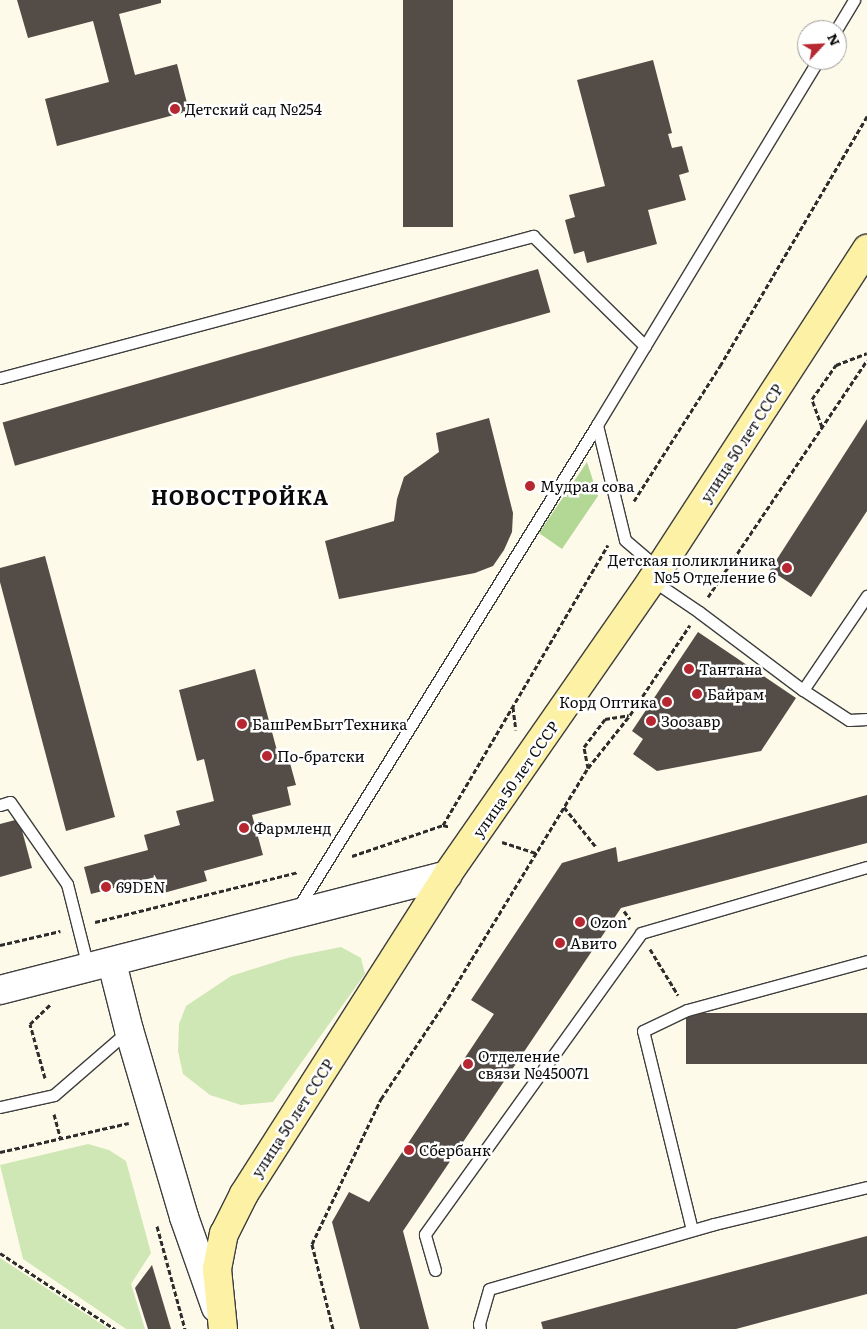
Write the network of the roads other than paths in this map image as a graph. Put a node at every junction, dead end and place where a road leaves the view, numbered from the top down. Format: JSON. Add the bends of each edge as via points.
{"nodes":[{"id":1,"x":854,"y":0,"type":"edge"},
{"id":2,"x":842,"y":20,"type":"edge"},
{"id":3,"x":812,"y":70,"type":"edge"},
{"id":4,"x":867,"y":249,"type":"edge"},
{"id":5,"x":645,"y":346,"type":"junction"},
{"id":6,"x":0,"y":378,"type":"edge"},
{"id":7,"x":597,"y":425,"type":"junction"},
{"id":8,"x":655,"y":575,"type":"junction"},
{"id":9,"x":867,"y":596,"type":"edge"},
{"id":10,"x":803,"y":690,"type":"junction"},
{"id":11,"x":867,"y":719,"type":"edge"},
{"id":12,"x":0,"y":805,"type":"edge"},
{"id":13,"x":867,"y":866,"type":"edge"},
{"id":14,"x":448,"y":875,"type":"junction"},
{"id":15,"x":294,"y":915,"type":"junction"},
{"id":16,"x":867,"y":961,"type":"edge"},
{"id":17,"x":91,"y":968,"type":"junction"},
{"id":18,"x":0,"y":990,"type":"edge"},
{"id":19,"x":129,"y":1030,"type":"junction"},
{"id":20,"x":0,"y":1107,"type":"edge"},
{"id":21,"x":867,"y":1187,"type":"edge"},
{"id":22,"x":692,"y":1230,"type":"junction"},
{"id":23,"x":436,"y":1270,"type":"dead end"},
{"id":24,"x":222,"y":1327,"type":"edge"},
{"id":25,"x":480,"y":1329,"type":"edge"}],
"edges":[{"from":1,"to":2,"type":"lane"},
{"from":3,"to":5,"type":"lane"},
{"from":4,"to":8,"type":"main road","name":"улица 50 лет СССР"},
{"from":5,"to":6,"type":"lane","via":[[533,236]]},
{"from":5,"to":7,"type":"lane"},
{"from":7,"to":8,"type":"lane","via":[[626,540]]},
{"from":7,"to":15,"type":"lane"},
{"from":8,"to":10,"type":"lane","via":[[698,612]]},
{"from":8,"to":14,"type":"main road","name":"улица 50 лет СССР"},
{"from":9,"to":10,"type":"lane"},
{"from":10,"to":11,"type":"lane","via":[[849,720]]},
{"from":12,"to":17,"type":"lane","via":[[10,802],[67,884]]},
{"from":13,"to":23,"type":"lane","via":[[640,933],[425,1234]]},
{"from":14,"to":15,"type":"street"},
{"from":14,"to":24,"type":"main road","name":"улица 50 лет СССР","via":[[244,1194],[224,1234],[217,1269]]},
{"from":15,"to":17,"type":"street"},
{"from":16,"to":22,"type":"lane","via":[[687,1010],[643,1031]]},
{"from":17,"to":18,"type":"street"},
{"from":17,"to":19,"type":"street"},
{"from":19,"to":20,"type":"lane","via":[[54,1094]]},
{"from":19,"to":24,"type":"street","via":[[184,1217]]},
{"from":21,"to":22,"type":"lane"},
{"from":22,"to":25,"type":"lane","via":[[489,1289]]}]}
